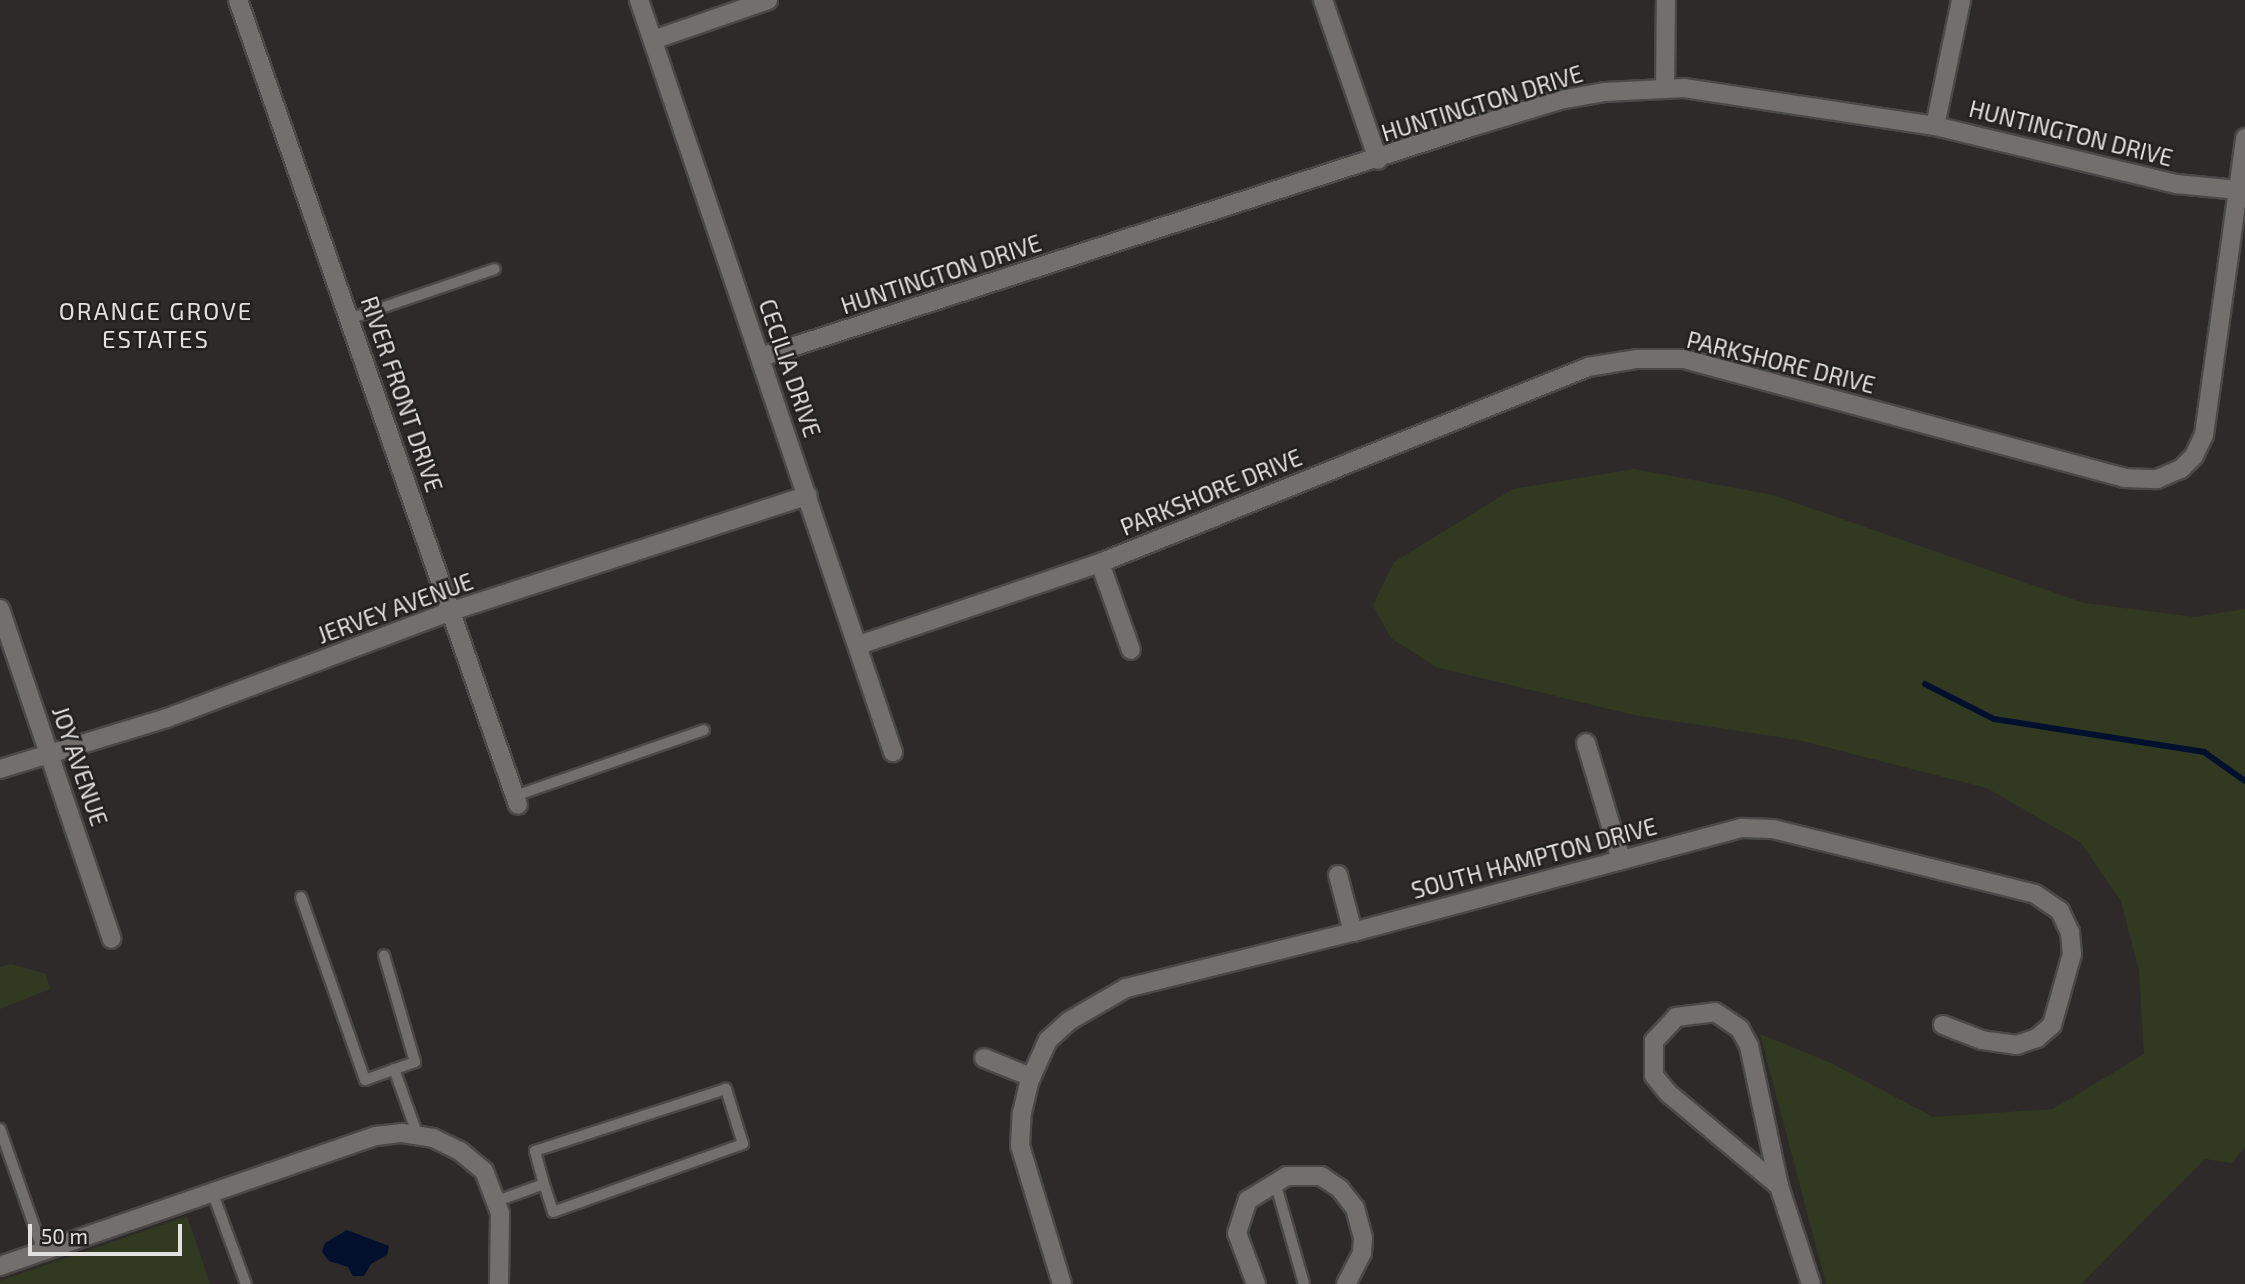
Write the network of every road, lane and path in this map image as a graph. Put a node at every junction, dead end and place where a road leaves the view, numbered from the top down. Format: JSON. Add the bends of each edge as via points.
{"nodes":[{"id":1,"x":238,"y":0,"type":"edge"},
{"id":2,"x":639,"y":0,"type":"edge"},
{"id":3,"x":768,"y":0,"type":"edge"},
{"id":4,"x":1323,"y":0,"type":"edge"},
{"id":5,"x":1666,"y":0,"type":"edge"},
{"id":6,"x":1961,"y":0,"type":"edge"},
{"id":7,"x":653,"y":40,"type":"junction"},
{"id":8,"x":1665,"y":89,"type":"junction"},
{"id":9,"x":1935,"y":126,"type":"junction"},
{"id":10,"x":2245,"y":138,"type":"edge"},
{"id":11,"x":1378,"y":160,"type":"junction"},
{"id":12,"x":2238,"y":190,"type":"junction"},
{"id":13,"x":495,"y":270,"type":"dead end"},
{"id":14,"x":349,"y":319,"type":"junction"},
{"id":15,"x":761,"y":357,"type":"junction"},
{"id":16,"x":808,"y":495,"type":"junction"},
{"id":17,"x":1100,"y":563,"type":"junction"},
{"id":18,"x":0,"y":609,"type":"edge"},
{"id":19,"x":452,"y":611,"type":"junction"},
{"id":20,"x":859,"y":645,"type":"junction"},
{"id":21,"x":1131,"y":650,"type":"dead end"},
{"id":22,"x":704,"y":730,"type":"dead end"},
{"id":23,"x":1586,"y":743,"type":"dead end"},
{"id":24,"x":50,"y":752,"type":"junction"},
{"id":25,"x":893,"y":752,"type":"dead end"},
{"id":26,"x":0,"y":769,"type":"edge"},
{"id":27,"x":517,"y":800,"type":"joint"},
{"id":28,"x":1621,"y":860,"type":"junction"},
{"id":29,"x":1338,"y":875,"type":"dead end"},
{"id":30,"x":301,"y":897,"type":"dead end"},
{"id":31,"x":1353,"y":932,"type":"junction"},
{"id":32,"x":112,"y":939,"type":"dead end"},
{"id":33,"x":384,"y":956,"type":"dead end"},
{"id":34,"x":1943,"y":1025,"type":"dead end"},
{"id":35,"x":984,"y":1058,"type":"dead end"},
{"id":36,"x":394,"y":1069,"type":"junction"},
{"id":37,"x":1031,"y":1077,"type":"junction"},
{"id":38,"x":0,"y":1129,"type":"edge"},
{"id":39,"x":418,"y":1136,"type":"junction"},
{"id":40,"x":1275,"y":1182,"type":"junction"},
{"id":41,"x":544,"y":1184,"type":"junction"},
{"id":42,"x":1779,"y":1186,"type":"junction"},
{"id":43,"x":213,"y":1194,"type":"junction"},
{"id":44,"x":497,"y":1200,"type":"junction"},
{"id":45,"x":43,"y":1251,"type":"junction"},
{"id":46,"x":0,"y":1266,"type":"edge"},
{"id":47,"x":246,"y":1284,"type":"edge"},
{"id":48,"x":499,"y":1284,"type":"edge"},
{"id":49,"x":1062,"y":1284,"type":"edge"},
{"id":50,"x":1256,"y":1284,"type":"edge"},
{"id":51,"x":1304,"y":1284,"type":"edge"},
{"id":52,"x":1346,"y":1284,"type":"edge"},
{"id":53,"x":1811,"y":1284,"type":"edge"}],
"edges":[{"from":1,"to":14,"type":"street","name":"RIVER FRONT DRIVE"},
{"from":2,"to":7,"type":"street","name":"CECILIA DRIVE"},
{"from":3,"to":7,"type":"street"},
{"from":4,"to":11,"type":"street"},
{"from":5,"to":8,"type":"street"},
{"from":6,"to":9,"type":"street"},
{"from":7,"to":15,"type":"street","name":"CECILIA DRIVE"},
{"from":8,"to":9,"type":"street","name":"HUNTINGTON DRIVE"},
{"from":8,"to":11,"type":"street","name":"HUNTINGTON DRIVE","via":[[1560,100]]},
{"from":9,"to":12,"type":"street","name":"HUNTINGTON DRIVE","via":[[2177,184]]},
{"from":10,"to":12,"type":"street","name":"PARKSHORE DRIVE"},
{"from":11,"to":15,"type":"street","name":"HUNTINGTON DRIVE"},
{"from":12,"to":17,"type":"street","name":"PARKSHORE DRIVE","via":[[2204,435],[2194,457],[2181,469],[2157,479],[2124,478],[1684,359],[1637,359],[1588,367]]},
{"from":13,"to":14,"type":"lane"},
{"from":14,"to":19,"type":"street","name":"RIVER FRONT DRIVE"},
{"from":15,"to":16,"type":"street","name":"CECILIA DRIVE"},
{"from":16,"to":19,"type":"street","name":"JERVEY AVENUE"},
{"from":16,"to":20,"type":"street","name":"CECILIA DRIVE"},
{"from":17,"to":20,"type":"street","name":"PARKSHORE DRIVE"},
{"from":17,"to":21,"type":"street"},
{"from":18,"to":24,"type":"street","name":"JOY AVENUE"},
{"from":19,"to":24,"type":"street","name":"JERVEY AVENUE","via":[[167,718]]},
{"from":19,"to":27,"type":"street","name":"RIVER FRONT DRIVE"},
{"from":20,"to":25,"type":"street","name":"CECILIA DRIVE"},
{"from":22,"to":27,"type":"lane"},
{"from":23,"to":28,"type":"street"},
{"from":24,"to":26,"type":"street","name":"JERVEY AVENUE"},
{"from":24,"to":32,"type":"street","name":"JOY AVENUE"},
{"from":28,"to":31,"type":"street","name":"SOUTH HAMPTON DRIVE"},
{"from":28,"to":34,"type":"street","name":"SOUTH HAMPTON DRIVE","via":[[1742,828],[1773,829],[2035,894],[2060,911],[2070,932],[2072,954],[2052,1025],[2037,1038],[2017,1045],[1982,1040]]},
{"from":29,"to":31,"type":"street"},
{"from":30,"to":36,"type":"lane","via":[[365,1080]]},
{"from":31,"to":37,"type":"street","name":"SOUTH HAMPTON DRIVE","via":[[1126,988],[1069,1021],[1048,1040]]},
{"from":33,"to":36,"type":"lane","via":[[415,1062]]},
{"from":35,"to":37,"type":"street"},
{"from":36,"to":39,"type":"lane"},
{"from":37,"to":49,"type":"street","name":"SOUTH HAMPTON DRIVE","via":[[1020,1146]]},
{"from":38,"to":45,"type":"lane"},
{"from":39,"to":43,"type":"street","via":[[376,1136]]},
{"from":39,"to":44,"type":"street","via":[[433,1138],[468,1157],[484,1171]]},
{"from":40,"to":50,"type":"street","via":[[1248,1200],[1240,1216],[1237,1233]]},
{"from":40,"to":51,"type":"lane"},
{"from":40,"to":52,"type":"street","via":[[1287,1176],[1321,1176],[1340,1189],[1355,1209],[1363,1253]]},
{"from":41,"to":41,"type":"lane","via":[[553,1212],[743,1144],[726,1089],[535,1151]]},
{"from":41,"to":44,"type":"lane"},
{"from":42,"to":42,"type":"street","via":[[1749,1046],[1740,1029],[1715,1012],[1676,1017],[1654,1041],[1654,1076],[1668,1093]]},
{"from":42,"to":53,"type":"street"},
{"from":43,"to":45,"type":"street"},
{"from":43,"to":47,"type":"lane"},
{"from":44,"to":48,"type":"street"},
{"from":45,"to":46,"type":"street"}]}
